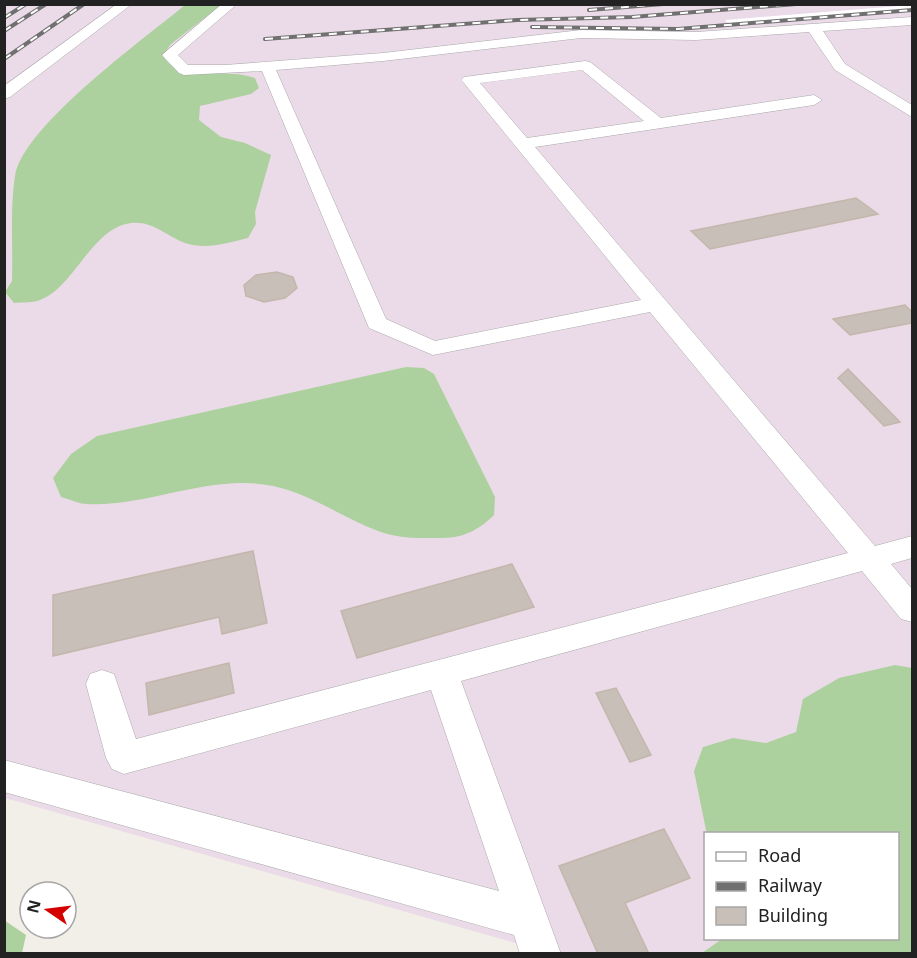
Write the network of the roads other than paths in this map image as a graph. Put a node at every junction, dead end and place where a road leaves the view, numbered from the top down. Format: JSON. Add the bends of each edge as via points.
{"nodes":[{"id":1,"x":126,"y":4,"type":"edge"},
{"id":2,"x":231,"y":4,"type":"edge"},
{"id":3,"x":912,"y":21,"type":"edge"},
{"id":4,"x":814,"y":29,"type":"junction"},
{"id":5,"x":267,"y":66,"type":"junction"},
{"id":6,"x":4,"y":94,"type":"edge"},
{"id":7,"x":814,"y":100,"type":"dead end"},
{"id":8,"x":912,"y":112,"type":"edge"},
{"id":9,"x":656,"y":122,"type":"junction"},
{"id":10,"x":523,"y":144,"type":"junction"},
{"id":11,"x":656,"y":304,"type":"junction"},
{"id":12,"x":912,"y":547,"type":"edge"},
{"id":13,"x":869,"y":559,"type":"junction"},
{"id":14,"x":912,"y":610,"type":"edge"},
{"id":15,"x":442,"y":673,"type":"junction"},
{"id":16,"x":102,"y":684,"type":"dead end"},
{"id":17,"x":4,"y":776,"type":"edge"},
{"id":18,"x":535,"y":937,"type":"edge"}],
"edges":[{"from":1,"to":6,"type":"lane"},
{"from":2,"to":5,"type":"lane","via":[[169,55],[184,69]]},
{"from":3,"to":4,"type":"lane"},
{"from":4,"to":5,"type":"lane","via":[[696,36],[581,34]]},
{"from":4,"to":8,"type":"lane","via":[[840,67]]},
{"from":5,"to":11,"type":"lane","via":[[377,323],[433,348]]},
{"from":7,"to":9,"type":"lane"},
{"from":9,"to":10,"type":"lane"},
{"from":9,"to":10,"type":"lane","via":[[585,65],[469,80]]},
{"from":10,"to":11,"type":"lane"},
{"from":11,"to":13,"type":"lane"},
{"from":12,"to":13,"type":"lane"},
{"from":13,"to":14,"type":"lane"},
{"from":13,"to":15,"type":"lane"},
{"from":15,"to":16,"type":"lane","via":[[124,758]]},
{"from":15,"to":18,"type":"lane"},
{"from":17,"to":18,"type":"lane"}]}
